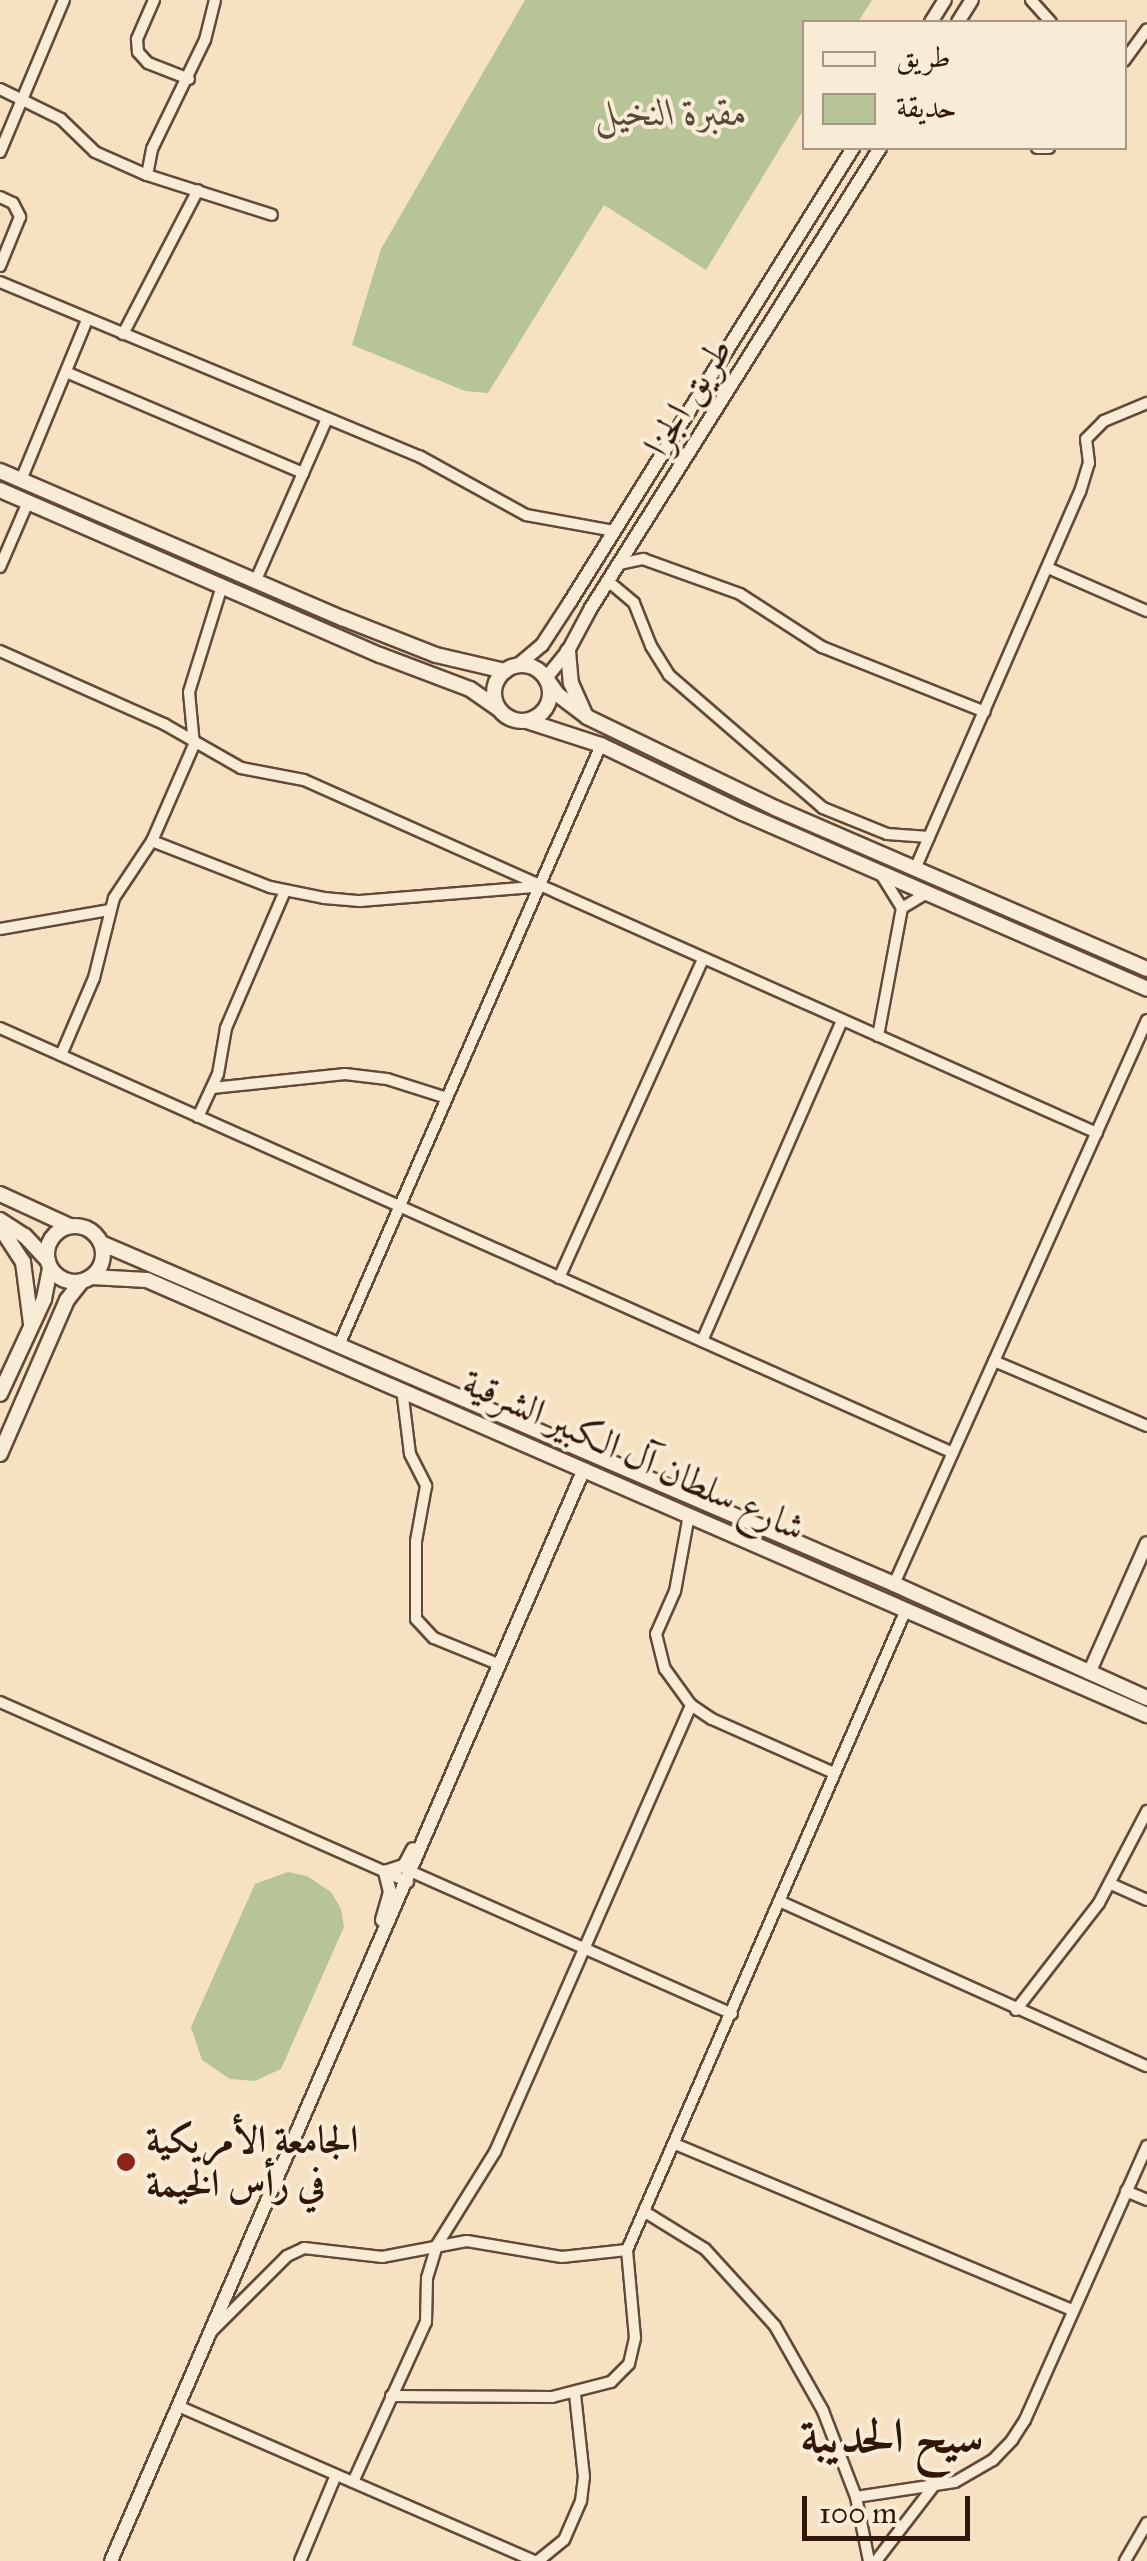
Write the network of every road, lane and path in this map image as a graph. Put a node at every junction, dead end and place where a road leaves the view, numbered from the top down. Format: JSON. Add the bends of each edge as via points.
{"nodes":[{"id":1,"x":64,"y":0,"type":"edge"},
{"id":2,"x":154,"y":0,"type":"edge"},
{"id":3,"x":215,"y":0,"type":"edge"},
{"id":4,"x":1031,"y":0,"type":"edge"},
{"id":5,"x":1049,"y":20,"type":"edge"},
{"id":6,"x":1147,"y":29,"type":"edge"},
{"id":7,"x":1127,"y":56,"type":"edge"},
{"id":8,"x":189,"y":79,"type":"junction"},
{"id":9,"x":0,"y":89,"type":"edge"},
{"id":10,"x":24,"y":99,"type":"junction"},
{"id":11,"x":853,"y":150,"type":"edge"},
{"id":12,"x":879,"y":150,"type":"edge"},
{"id":13,"x":0,"y":152,"type":"edge"},
{"id":14,"x":146,"y":174,"type":"junction"},
{"id":15,"x":198,"y":190,"type":"junction"},
{"id":16,"x":0,"y":196,"type":"edge"},
{"id":17,"x":272,"y":215,"type":"dead end"},
{"id":18,"x":780,"y":265,"type":"junction"},
{"id":19,"x":0,"y":266,"type":"edge"},
{"id":20,"x":0,"y":282,"type":"edge"},
{"id":21,"x":87,"y":320,"type":"junction"},
{"id":22,"x":123,"y":334,"type":"junction"},
{"id":23,"x":743,"y":366,"type":"junction"},
{"id":24,"x":66,"y":372,"type":"junction"},
{"id":25,"x":1147,"y":404,"type":"edge"},
{"id":26,"x":327,"y":419,"type":"junction"},
{"id":27,"x":0,"y":471,"type":"edge"},
{"id":28,"x":304,"y":472,"type":"junction"},
{"id":29,"x":21,"y":480,"type":"junction"},
{"id":30,"x":0,"y":490,"type":"edge"},
{"id":31,"x":28,"y":502,"type":"junction"},
{"id":32,"x":614,"y":531,"type":"junction"},
{"id":33,"x":635,"y":538,"type":"junction"},
{"id":34,"x":643,"y":558,"type":"junction"},
{"id":35,"x":618,"y":564,"type":"junction"},
{"id":36,"x":0,"y":566,"type":"edge"},
{"id":37,"x":1048,"y":568,"type":"junction"},
{"id":38,"x":608,"y":581,"type":"junction"},
{"id":39,"x":255,"y":582,"type":"junction"},
{"id":40,"x":222,"y":586,"type":"junction"},
{"id":41,"x":1147,"y":611,"type":"edge"},
{"id":42,"x":0,"y":651,"type":"edge"},
{"id":43,"x":568,"y":652,"type":"junction"},
{"id":44,"x":512,"y":668,"type":"junction"},
{"id":45,"x":546,"y":678,"type":"junction"},
{"id":46,"x":499,"y":709,"type":"junction"},
{"id":47,"x":985,"y":712,"type":"junction"},
{"id":48,"x":586,"y":717,"type":"junction"},
{"id":49,"x":527,"y":721,"type":"junction"},
{"id":50,"x":194,"y":744,"type":"junction"},
{"id":51,"x":601,"y":745,"type":"junction"},
{"id":52,"x":929,"y":837,"type":"junction"},
{"id":53,"x":152,"y":840,"type":"junction"},
{"id":54,"x":915,"y":870,"type":"junction"},
{"id":55,"x":878,"y":872,"type":"junction"},
{"id":56,"x":540,"y":886,"type":"junction"},
{"id":57,"x":285,"y":891,"type":"junction"},
{"id":58,"x":926,"y":893,"type":"junction"},
{"id":59,"x":902,"y":908,"type":"junction"},
{"id":60,"x":109,"y":910,"type":"junction"},
{"id":61,"x":0,"y":929,"type":"edge"},
{"id":62,"x":703,"y":959,"type":"junction"},
{"id":63,"x":1147,"y":969,"type":"edge"},
{"id":64,"x":1147,"y":989,"type":"edge"},
{"id":65,"x":842,"y":1020,"type":"junction"},
{"id":66,"x":1147,"y":1020,"type":"edge"},
{"id":67,"x":0,"y":1028,"type":"edge"},
{"id":68,"x":878,"y":1036,"type":"junction"},
{"id":69,"x":61,"y":1056,"type":"junction"},
{"id":70,"x":212,"y":1088,"type":"junction"},
{"id":71,"x":447,"y":1098,"type":"junction"},
{"id":72,"x":198,"y":1117,"type":"junction"},
{"id":73,"x":1097,"y":1132,"type":"junction"},
{"id":74,"x":0,"y":1194,"type":"edge"},
{"id":75,"x":400,"y":1207,"type":"junction"},
{"id":76,"x":0,"y":1224,"type":"edge"},
{"id":77,"x":70,"y":1226,"type":"junction"},
{"id":78,"x":101,"y":1243,"type":"junction"},
{"id":79,"x":48,"y":1265,"type":"junction"},
{"id":80,"x":559,"y":1278,"type":"junction"},
{"id":81,"x":86,"y":1279,"type":"junction"},
{"id":82,"x":31,"y":1326,"type":"junction"},
{"id":83,"x":702,"y":1342,"type":"junction"},
{"id":84,"x":340,"y":1343,"type":"junction"},
{"id":85,"x":994,"y":1361,"type":"junction"},
{"id":86,"x":402,"y":1389,"type":"junction"},
{"id":87,"x":0,"y":1394,"type":"edge"},
{"id":88,"x":1147,"y":1426,"type":"edge"},
{"id":89,"x":953,"y":1453,"type":"junction"},
{"id":90,"x":0,"y":1454,"type":"edge"},
{"id":91,"x":584,"y":1469,"type":"junction"},
{"id":92,"x":689,"y":1515,"type":"junction"},
{"id":93,"x":1147,"y":1543,"type":"edge"},
{"id":94,"x":894,"y":1584,"type":"junction"},
{"id":95,"x":906,"y":1610,"type":"junction"},
{"id":96,"x":500,"y":1664,"type":"junction"},
{"id":97,"x":1089,"y":1673,"type":"junction"},
{"id":98,"x":1147,"y":1698,"type":"edge"},
{"id":99,"x":0,"y":1702,"type":"edge"},
{"id":100,"x":691,"y":1705,"type":"junction"},
{"id":101,"x":1147,"y":1714,"type":"edge"},
{"id":102,"x":834,"y":1773,"type":"junction"},
{"id":103,"x":1147,"y":1811,"type":"edge"},
{"id":104,"x":434,"y":1821,"type":"junction"},
{"id":105,"x":385,"y":1872,"type":"junction"},
{"id":106,"x":410,"y":1877,"type":"junction"},
{"id":107,"x":1111,"y":1884,"type":"junction"},
{"id":108,"x":1147,"y":1900,"type":"edge"},
{"id":109,"x":780,"y":1901,"type":"junction"},
{"id":110,"x":587,"y":1952,"type":"junction"},
{"id":111,"x":373,"y":1961,"type":"junction"},
{"id":112,"x":1016,"y":2010,"type":"junction"},
{"id":113,"x":732,"y":2014,"type":"junction"},
{"id":114,"x":1147,"y":2066,"type":"edge"},
{"id":115,"x":676,"y":2144,"type":"junction"},
{"id":116,"x":1147,"y":2146,"type":"edge"},
{"id":117,"x":1126,"y":2191,"type":"junction"},
{"id":118,"x":1147,"y":2200,"type":"edge"},
{"id":119,"x":645,"y":2212,"type":"junction"},
{"id":120,"x":436,"y":2244,"type":"junction"},
{"id":121,"x":628,"y":2250,"type":"junction"},
{"id":122,"x":1072,"y":2310,"type":"junction"},
{"id":123,"x":210,"y":2333,"type":"junction"},
{"id":124,"x":575,"y":2394,"type":"junction"},
{"id":125,"x":392,"y":2396,"type":"junction"},
{"id":126,"x":178,"y":2406,"type":"junction"},
{"id":127,"x":336,"y":2475,"type":"junction"},
{"id":128,"x":353,"y":2482,"type":"junction"},
{"id":129,"x":934,"y":2486,"type":"junction"},
{"id":130,"x":856,"y":2497,"type":"junction"},
{"id":131,"x":1147,"y":2524,"type":"edge"},
{"id":132,"x":111,"y":2561,"type":"edge"},
{"id":133,"x":300,"y":2561,"type":"edge"},
{"id":134,"x":536,"y":2561,"type":"edge"},
{"id":135,"x":873,"y":2561,"type":"edge"},
{"id":136,"x":1125,"y":2561,"type":"edge"}],
"edges":[{"from":1,"to":10,"type":"street"},
{"from":2,"to":8,"type":"street","via":[[136,39],[138,52]]},
{"from":3,"to":8,"type":"street"},
{"from":4,"to":5,"type":"street"},
{"from":6,"to":7,"type":"street"},
{"from":8,"to":14,"type":"street"},
{"from":9,"to":10,"type":"street"},
{"from":10,"to":13,"type":"street"},
{"from":10,"to":14,"type":"street","via":[[61,119],[95,152]]},
{"from":11,"to":18,"type":"street","name":"طريق الجزا"},
{"from":12,"to":23,"type":"street","name":"طريق الجزا"},
{"from":14,"to":15,"type":"street"},
{"from":15,"to":17,"type":"street"},
{"from":15,"to":22,"type":"street"},
{"from":16,"to":19,"type":"street","via":[[20,216]]},
{"from":18,"to":23,"type":"street","via":[[728,356],[728,366]]},
{"from":18,"to":32,"type":"street","name":"طريق الجزا"},
{"from":20,"to":21,"type":"street"},
{"from":21,"to":22,"type":"street"},
{"from":21,"to":24,"type":"street"},
{"from":22,"to":26,"type":"street"},
{"from":23,"to":33,"type":"street","name":"طريق الجزا"},
{"from":24,"to":28,"type":"street"},
{"from":24,"to":29,"type":"street"},
{"from":25,"to":37,"type":"street","via":[[1104,421],[1086,439],[1086,476]]},
{"from":26,"to":28,"type":"street"},
{"from":26,"to":32,"type":"street","via":[[419,456],[526,515]]},
{"from":27,"to":29,"type":"main road"},
{"from":28,"to":39,"type":"street"},
{"from":29,"to":39,"type":"main road"},
{"from":30,"to":31,"type":"main road"},
{"from":31,"to":36,"type":"street"},
{"from":31,"to":40,"type":"main road"},
{"from":32,"to":44,"type":"street","name":"طريق الجزا","via":[[542,645]]},
{"from":33,"to":34,"type":"street"},
{"from":33,"to":35,"type":"street","name":"طريق الجزا"},
{"from":34,"to":35,"type":"street"},
{"from":34,"to":47,"type":"street","via":[[758,602],[822,647]]},
{"from":35,"to":38,"type":"street","name":"طريق الجزا"},
{"from":37,"to":41,"type":"street"},
{"from":37,"to":47,"type":"street"},
{"from":38,"to":43,"type":"street","name":"طريق الجزا"},
{"from":38,"to":52,"type":"street","via":[[634,603],[669,675],[823,808],[887,834]]},
{"from":39,"to":44,"type":"main road","via":[[436,654]]},
{"from":40,"to":46,"type":"main road","via":[[470,689]]},
{"from":40,"to":50,"type":"street","via":[[189,692]]},
{"from":42,"to":50,"type":"street","via":[[164,724]]},
{"from":43,"to":45,"type":"street","name":"طريق الجزا"},
{"from":43,"to":48,"type":"main road","via":[[571,682]]},
{"from":44,"to":45,"type":"main road","via":[[534,667]]},
{"from":44,"to":46,"type":"main road","via":[[494,690]]},
{"from":45,"to":48,"type":"main road"},
{"from":45,"to":49,"type":"main road","via":[[549,701]]},
{"from":46,"to":49,"type":"main road"},
{"from":47,"to":52,"type":"street"},
{"from":48,"to":54,"type":"main road"},
{"from":49,"to":51,"type":"main road"},
{"from":50,"to":53,"type":"street"},
{"from":50,"to":56,"type":"street","via":[[241,768],[304,780]]},
{"from":51,"to":55,"type":"main road"},
{"from":51,"to":56,"type":"street"},
{"from":52,"to":54,"type":"street"},
{"from":53,"to":57,"type":"street"},
{"from":53,"to":60,"type":"street"},
{"from":54,"to":63,"type":"main road"},
{"from":55,"to":58,"type":"main road"},
{"from":55,"to":59,"type":"street"},
{"from":56,"to":57,"type":"street","via":[[360,900]]},
{"from":56,"to":62,"type":"street"},
{"from":56,"to":71,"type":"street"},
{"from":57,"to":70,"type":"street","via":[[226,1028]]},
{"from":58,"to":59,"type":"street"},
{"from":58,"to":64,"type":"main road"},
{"from":59,"to":68,"type":"street"},
{"from":60,"to":61,"type":"street"},
{"from":60,"to":69,"type":"street","via":[[94,978]]},
{"from":62,"to":65,"type":"street"},
{"from":62,"to":80,"type":"street"},
{"from":65,"to":68,"type":"street"},
{"from":65,"to":83,"type":"street"},
{"from":66,"to":73,"type":"street"},
{"from":67,"to":69,"type":"street"},
{"from":68,"to":73,"type":"street"},
{"from":69,"to":72,"type":"street"},
{"from":70,"to":71,"type":"street","via":[[345,1074]]},
{"from":70,"to":72,"type":"street"},
{"from":71,"to":75,"type":"street"},
{"from":72,"to":75,"type":"street"},
{"from":73,"to":85,"type":"street"},
{"from":74,"to":77,"type":"main road"},
{"from":75,"to":80,"type":"street"},
{"from":75,"to":84,"type":"street"},
{"from":76,"to":79,"type":"main road","via":[[25,1236]]},
{"from":76,"to":82,"type":"main road","via":[[23,1262]]},
{"from":77,"to":78,"type":"main road","via":[[88,1228]]},
{"from":77,"to":79,"type":"main road","via":[[54,1234]]},
{"from":78,"to":81,"type":"main road","via":[[102,1262]]},
{"from":78,"to":84,"type":"main road","name":"شارع سلطان آل الكبير الشرقية"},
{"from":79,"to":81,"type":"main road","via":[[64,1280]]},
{"from":79,"to":82,"type":"main road"},
{"from":80,"to":83,"type":"street"},
{"from":81,"to":86,"type":"main road","name":"شارع سلطان آل الكبير الشرقية","via":[[146,1280]]},
{"from":81,"to":90,"type":"main road","via":[[67,1300]]},
{"from":82,"to":87,"type":"main road"},
{"from":83,"to":89,"type":"street"},
{"from":84,"to":94,"type":"main road","name":"شارع سلطان آل الكبير الشرقية"},
{"from":85,"to":88,"type":"street"},
{"from":85,"to":89,"type":"street"},
{"from":86,"to":91,"type":"main road","name":"شارع سلطان آل الكبير الشرقية"},
{"from":86,"to":96,"type":"street","via":[[410,1454],[426,1486],[416,1541],[416,1620],[434,1638]]},
{"from":89,"to":94,"type":"street"},
{"from":91,"to":92,"type":"main road","name":"شارع سلطان آل الكبير الشرقية"},
{"from":91,"to":96,"type":"street"},
{"from":92,"to":95,"type":"main road","name":"شارع سلطان آل الكبير الشرقية"},
{"from":92,"to":100,"type":"street","via":[[675,1591],[656,1634],[665,1669]]},
{"from":93,"to":97,"type":"street"},
{"from":94,"to":97,"type":"main road","name":"شارع سلطان آل الكبير الشرقية"},
{"from":95,"to":101,"type":"main road","name":"شارع سلطان آل الكبير الشرقية"},
{"from":95,"to":102,"type":"street"},
{"from":96,"to":104,"type":"street"},
{"from":97,"to":98,"type":"main road","name":"شارع سلطان آل الكبير الشرقية"},
{"from":99,"to":105,"type":"street"},
{"from":100,"to":102,"type":"street"},
{"from":100,"to":110,"type":"street"},
{"from":102,"to":109,"type":"street"},
{"from":103,"to":107,"type":"street"},
{"from":104,"to":105,"type":"street","via":[[404,1866]]},
{"from":104,"to":106,"type":"street"},
{"from":105,"to":106,"type":"street"},
{"from":105,"to":111,"type":"street","via":[[389,1899]]},
{"from":106,"to":110,"type":"street"},
{"from":106,"to":111,"type":"street"},
{"from":107,"to":108,"type":"street"},
{"from":107,"to":112,"type":"street"},
{"from":109,"to":112,"type":"street"},
{"from":109,"to":113,"type":"street"},
{"from":110,"to":113,"type":"street"},
{"from":110,"to":120,"type":"street","via":[[495,2152]]},
{"from":111,"to":123,"type":"street"},
{"from":112,"to":114,"type":"street"},
{"from":113,"to":115,"type":"street"},
{"from":115,"to":119,"type":"street"},
{"from":115,"to":122,"type":"street"},
{"from":116,"to":117,"type":"street"},
{"from":117,"to":118,"type":"street"},
{"from":117,"to":122,"type":"street"},
{"from":119,"to":121,"type":"street"},
{"from":119,"to":130,"type":"street","via":[[705,2249],[775,2326],[822,2412]]},
{"from":120,"to":121,"type":"street","via":[[467,2241],[562,2257]]},
{"from":120,"to":123,"type":"street","via":[[382,2257],[304,2248],[286,2256]]},
{"from":120,"to":125,"type":"street","via":[[426,2278],[426,2322]]},
{"from":121,"to":124,"type":"street","via":[[635,2338],[629,2364],[611,2382]]},
{"from":122,"to":129,"type":"street","via":[[1012,2440],[974,2473]]},
{"from":123,"to":126,"type":"street"},
{"from":124,"to":125,"type":"street"},
{"from":124,"to":134,"type":"street","via":[[581,2500],[564,2540]]},
{"from":125,"to":128,"type":"street"},
{"from":126,"to":127,"type":"street"},
{"from":126,"to":132,"type":"street"},
{"from":127,"to":128,"type":"street"},
{"from":127,"to":133,"type":"street"},
{"from":128,"to":134,"type":"street"},
{"from":129,"to":130,"type":"street"},
{"from":129,"to":135,"type":"street"},
{"from":130,"to":135,"type":"street"},
{"from":131,"to":136,"type":"street"}]}
